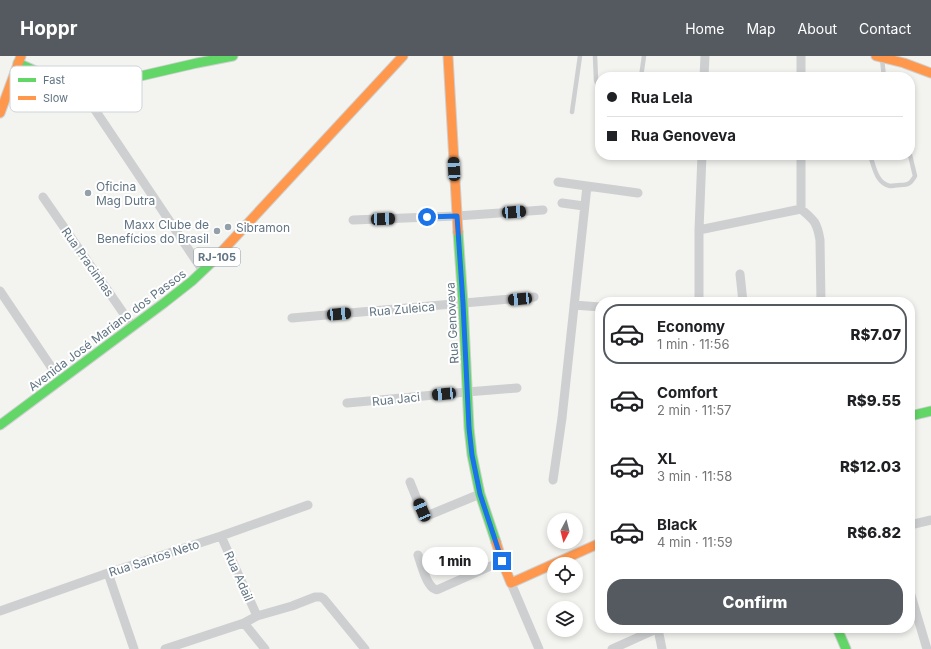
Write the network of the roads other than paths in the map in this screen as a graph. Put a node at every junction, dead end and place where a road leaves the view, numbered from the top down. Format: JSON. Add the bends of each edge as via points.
{"nodes":[{"id":1,"x":233,"y":56,"type":"edge"},
{"id":2,"x":403,"y":56,"type":"edge"},
{"id":3,"x":448,"y":56,"type":"edge"},
{"id":4,"x":580,"y":56,"type":"edge"},
{"id":5,"x":595,"y":56,"type":"edge"},
{"id":6,"x":644,"y":56,"type":"edge"},
{"id":7,"x":705,"y":56,"type":"edge"},
{"id":8,"x":801,"y":56,"type":"edge"},
{"id":9,"x":879,"y":57,"type":"edge"},
{"id":10,"x":20,"y":59,"type":"edge"},
{"id":11,"x":891,"y":59,"type":"junction"},
{"id":12,"x":931,"y":65,"type":"edge"},
{"id":13,"x":33,"y":66,"type":"edge"},
{"id":14,"x":596,"y":72,"type":"edge"},
{"id":15,"x":642,"y":72,"type":"edge"},
{"id":16,"x":704,"y":72,"type":"edge"},
{"id":17,"x":801,"y":72,"type":"edge"},
{"id":18,"x":883,"y":72,"type":"edge"},
{"id":19,"x":931,"y":73,"type":"edge"},
{"id":20,"x":142,"y":76,"type":"edge"},
{"id":21,"x":10,"y":86,"type":"edge"},
{"id":22,"x":96,"y":112,"type":"edge"},
{"id":23,"x":572,"y":112,"type":"dead end"},
{"id":24,"x":0,"y":113,"type":"edge"},
{"id":25,"x":702,"y":160,"type":"edge"},
{"id":26,"x":801,"y":160,"type":"edge"},
{"id":27,"x":872,"y":160,"type":"edge"},
{"id":28,"x":911,"y":160,"type":"edge"},
{"id":29,"x":558,"y":182,"type":"dead end"},
{"id":30,"x":587,"y":186,"type":"junction"},
{"id":31,"x":638,"y":192,"type":"dead end"},
{"id":32,"x":43,"y":197,"type":"dead end"},
{"id":33,"x":562,"y":203,"type":"dead end"},
{"id":34,"x":584,"y":206,"type":"junction"},
{"id":35,"x":800,"y":209,"type":"junction"},
{"id":36,"x":543,"y":210,"type":"dead end"},
{"id":37,"x":457,"y":216,"type":"junction"},
{"id":38,"x":353,"y":220,"type":"dead end"},
{"id":39,"x":699,"y":230,"type":"junction"},
{"id":40,"x":203,"y":271,"type":"junction"},
{"id":41,"x":740,"y":274,"type":"dead end"},
{"id":42,"x":0,"y":291,"type":"edge"},
{"id":43,"x":534,"y":297,"type":"dead end"},
{"id":44,"x":699,"y":297,"type":"edge"},
{"id":45,"x":742,"y":297,"type":"edge"},
{"id":46,"x":822,"y":297,"type":"edge"},
{"id":47,"x":463,"y":303,"type":"junction"},
{"id":48,"x":574,"y":305,"type":"junction"},
{"id":49,"x":595,"y":307,"type":"edge"},
{"id":50,"x":292,"y":318,"type":"dead end"},
{"id":51,"x":133,"y":327,"type":"junction"},
{"id":52,"x":60,"y":380,"type":"junction"},
{"id":53,"x":517,"y":388,"type":"dead end"},
{"id":54,"x":467,"y":392,"type":"junction"},
{"id":55,"x":347,"y":403,"type":"dead end"},
{"id":56,"x":931,"y":411,"type":"edge"},
{"id":57,"x":915,"y":415,"type":"edge"},
{"id":58,"x":0,"y":424,"type":"edge"},
{"id":59,"x":553,"y":480,"type":"dead end"},
{"id":60,"x":410,"y":482,"type":"dead end"},
{"id":61,"x":480,"y":494,"type":"junction"},
{"id":62,"x":308,"y":505,"type":"dead end"},
{"id":63,"x":931,"y":520,"type":"edge"},
{"id":64,"x":915,"y":524,"type":"edge"},
{"id":65,"x":221,"y":536,"type":"junction"},
{"id":66,"x":595,"y":545,"type":"edge"},
{"id":67,"x":418,"y":555,"type":"dead end"},
{"id":68,"x":502,"y":561,"type":"junction"},
{"id":69,"x":108,"y":573,"type":"junction"},
{"id":70,"x":511,"y":583,"type":"junction"},
{"id":71,"x":915,"y":609,"type":"edge"},
{"id":72,"x":0,"y":611,"type":"edge"},
{"id":73,"x":257,"y":616,"type":"junction"},
{"id":74,"x":244,"y":623,"type":"junction"},
{"id":75,"x":646,"y":633,"type":"edge"},
{"id":76,"x":656,"y":633,"type":"edge"},
{"id":77,"x":839,"y":633,"type":"edge"},
{"id":78,"x":134,"y":649,"type":"edge"},
{"id":79,"x":165,"y":649,"type":"edge"},
{"id":80,"x":265,"y":649,"type":"edge"},
{"id":81,"x":365,"y":649,"type":"edge"},
{"id":82,"x":539,"y":649,"type":"edge"},
{"id":83,"x":612,"y":649,"type":"edge"},
{"id":84,"x":662,"y":649,"type":"edge"},
{"id":85,"x":846,"y":649,"type":"edge"},
{"id":86,"x":927,"y":649,"type":"edge"}],
"edges":[{"from":1,"to":20,"type":"street"},
{"from":2,"to":40,"type":"street","name":"Avenida José Mariano dos Passos","number":"RJ-105"},
{"from":3,"to":37,"type":"street","name":"Rua Genoveva"},
{"from":4,"to":23,"type":"lane"},
{"from":5,"to":14,"type":"lane"},
{"from":6,"to":15,"type":"lane"},
{"from":7,"to":16,"type":"street"},
{"from":8,"to":17,"type":"street"},
{"from":9,"to":11,"type":"street"},
{"from":9,"to":18,"type":"lane"},
{"from":10,"to":13,"type":"street"},
{"from":11,"to":12,"type":"street","via":[[912,60]]},
{"from":11,"to":19,"type":"street"},
{"from":21,"to":24,"type":"street"},
{"from":22,"to":40,"type":"street"},
{"from":25,"to":39,"type":"street"},
{"from":26,"to":35,"type":"street"},
{"from":27,"to":28,"type":"lane","via":[[882,183],[891,186],[912,182],[915,176]]},
{"from":29,"to":30,"type":"street"},
{"from":30,"to":31,"type":"street"},
{"from":30,"to":34,"type":"street"},
{"from":32,"to":51,"type":"street","name":"Rua Pracinhas"},
{"from":33,"to":34,"type":"street"},
{"from":34,"to":48,"type":"street"},
{"from":35,"to":39,"type":"street"},
{"from":35,"to":46,"type":"street","via":[[815,222],[818,231]]},
{"from":36,"to":37,"type":"street"},
{"from":37,"to":38,"type":"street"},
{"from":37,"to":47,"type":"street","name":"Rua Genoveva"},
{"from":39,"to":44,"type":"street"},
{"from":40,"to":51,"type":"street","name":"Avenida José Mariano dos Passos","number":"RJ-105"},
{"from":41,"to":45,"type":"street"},
{"from":42,"to":52,"type":"street"},
{"from":43,"to":47,"type":"street","name":"Rua Zuleica"},
{"from":47,"to":50,"type":"street","name":"Rua Zuleica"},
{"from":47,"to":54,"type":"street","name":"Rua Genoveva"},
{"from":48,"to":49,"type":"street"},
{"from":48,"to":59,"type":"street"},
{"from":51,"to":52,"type":"street","name":"Avenida José Mariano dos Passos","number":"RJ-105"},
{"from":52,"to":58,"type":"street","name":"Avenida José Mariano dos Passos","number":"RJ-105"},
{"from":53,"to":54,"type":"street","name":"Rua Jaci"},
{"from":54,"to":55,"type":"street","name":"Rua Jaci"},
{"from":54,"to":61,"type":"street","name":"Rua Genoveva","via":[[472,455]]},
{"from":56,"to":57,"type":"street"},
{"from":60,"to":61,"type":"street","via":[[422,512],[426,515]]},
{"from":61,"to":68,"type":"street","name":"Rua Genoveva"},
{"from":62,"to":65,"type":"street","name":"Rua Santos Neto"},
{"from":63,"to":64,"type":"street"},
{"from":65,"to":69,"type":"street","name":"Rua Santos Neto"},
{"from":65,"to":73,"type":"street","name":"Rua Adail"},
{"from":66,"to":70,"type":"street"},
{"from":67,"to":68,"type":"street","via":[[430,584],[436,590]]},
{"from":68,"to":70,"type":"street","name":"Rua Genoveva"},
{"from":69,"to":72,"type":"street","name":"Rua Santos Neto"},
{"from":69,"to":78,"type":"street"},
{"from":70,"to":82,"type":"street"},
{"from":71,"to":86,"type":"street"},
{"from":73,"to":74,"type":"street"},
{"from":73,"to":81,"type":"street","via":[[321,597]]},
{"from":74,"to":79,"type":"street"},
{"from":74,"to":80,"type":"street"},
{"from":75,"to":83,"type":"street"},
{"from":76,"to":84,"type":"street"},
{"from":77,"to":85,"type":"street"}]}
